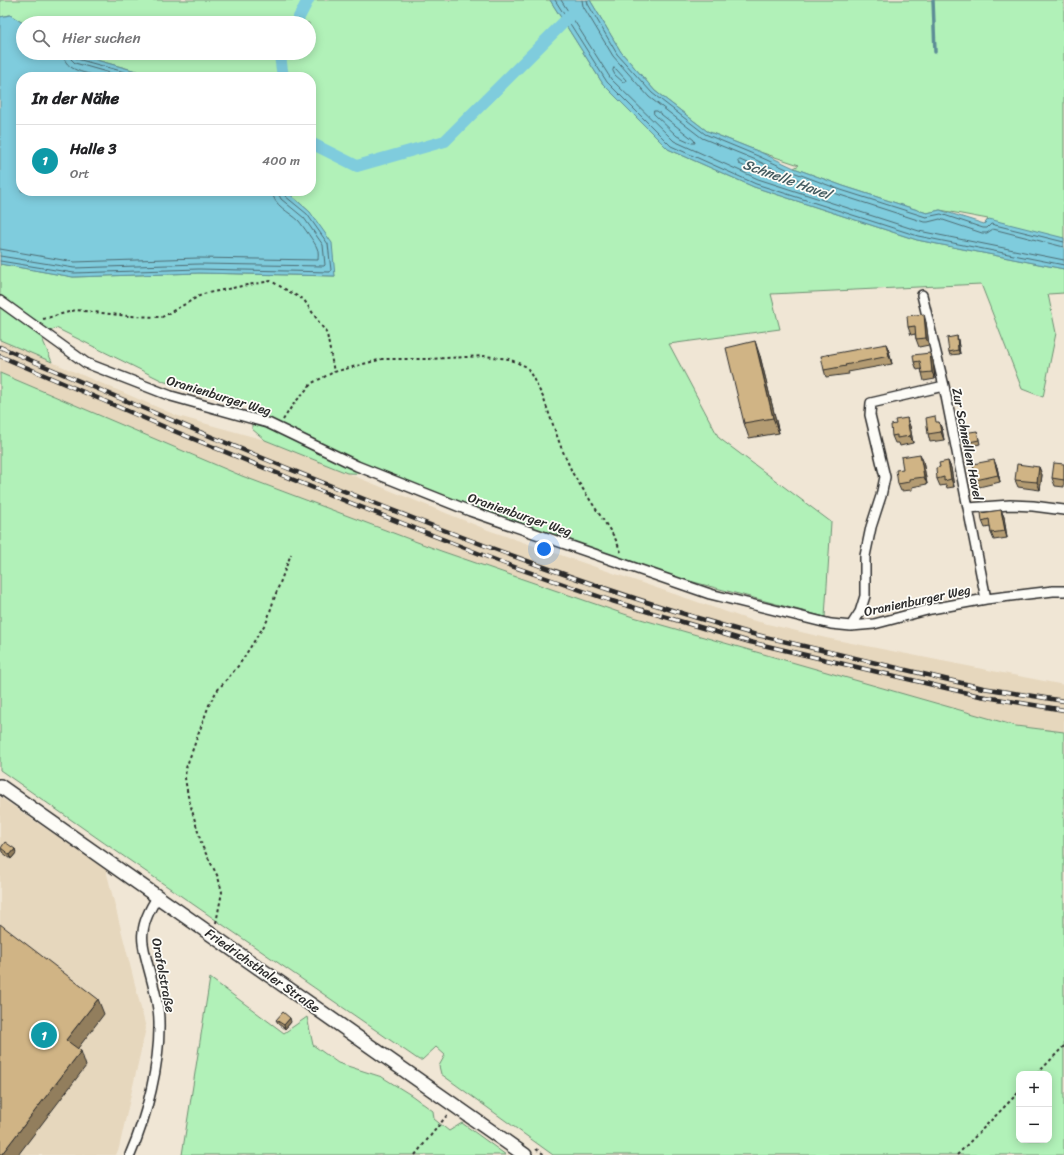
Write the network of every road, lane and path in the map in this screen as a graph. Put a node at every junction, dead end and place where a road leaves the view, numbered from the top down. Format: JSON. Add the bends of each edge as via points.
{"nodes":[{"id":1,"x":922,"y":295,"type":"dead end"},
{"id":2,"x":0,"y":301,"type":"edge"},
{"id":3,"x":30,"y":323,"type":"junction"},
{"id":4,"x":334,"y":372,"type":"junction"},
{"id":5,"x":944,"y":386,"type":"junction"},
{"id":6,"x":278,"y":428,"type":"junction"},
{"id":7,"x":968,"y":508,"type":"junction"},
{"id":8,"x":1064,"y":510,"type":"edge"},
{"id":9,"x":291,"y":554,"type":"dead end"},
{"id":10,"x":626,"y":565,"type":"junction"},
{"id":11,"x":1064,"y":591,"type":"edge"},
{"id":12,"x":986,"y":599,"type":"junction"},
{"id":13,"x":851,"y":626,"type":"junction"},
{"id":14,"x":0,"y":786,"type":"edge"},
{"id":15,"x":158,"y":896,"type":"junction"},
{"id":16,"x":210,"y":933,"type":"junction"},
{"id":17,"x":1064,"y":1046,"type":"edge"},
{"id":18,"x":1040,"y":1071,"type":"edge"},
{"id":19,"x":1016,"y":1095,"type":"edge"},
{"id":20,"x":454,"y":1105,"type":"junction"},
{"id":21,"x":130,"y":1155,"type":"edge"},
{"id":22,"x":415,"y":1155,"type":"edge"},
{"id":23,"x":525,"y":1155,"type":"edge"},
{"id":24,"x":957,"y":1155,"type":"edge"}],
"edges":[{"from":1,"to":5,"type":"street","name":"Zur Schnellen Havel"},
{"from":2,"to":3,"type":"street","name":"Oranienburger Weg"},
{"from":3,"to":4,"type":"path","via":[[76,310],[162,317],[203,294],[271,281],[304,300],[327,334]]},
{"from":3,"to":6,"type":"street","name":"Oranienburger Weg","via":[[86,363],[172,396]]},
{"from":4,"to":6,"type":"path","via":[[312,383],[292,406]]},
{"from":4,"to":10,"type":"path","via":[[382,359],[485,356],[508,358],[527,367],[543,397],[573,474],[615,538]]},
{"from":5,"to":7,"type":"street","name":"Zur Schnellen Havel"},
{"from":5,"to":13,"type":"street","via":[[871,403],[870,415],[885,477],[865,556],[865,596],[860,612]]},
{"from":6,"to":10,"type":"street","name":"Oranienburger Weg","via":[[357,466],[470,511]]},
{"from":7,"to":8,"type":"street","via":[[1010,505]]},
{"from":7,"to":12,"type":"street","name":"Zur Schnellen Havel"},
{"from":9,"to":16,"type":"path","via":[[267,621],[239,665],[208,705],[186,768],[188,796],[202,846],[218,876],[222,892],[216,924]]},
{"from":10,"to":13,"type":"street","name":"Oranienburger Weg","via":[[710,594],[831,624]]},
{"from":11,"to":12,"type":"street","name":"Oranienburger Weg"},
{"from":12,"to":13,"type":"street","name":"Oranienburger Weg","via":[[874,624]]},
{"from":14,"to":15,"type":"street","name":"Friedrichsthaler Straße"},
{"from":15,"to":16,"type":"street","name":"Friedrichsthaler Straße"},
{"from":15,"to":21,"type":"street","name":"Orafolstraße","via":[[142,932],[143,948],[157,1000],[158,1056],[144,1117]]},
{"from":16,"to":20,"type":"street","name":"Friedrichsthaler Straße"},
{"from":17,"to":18,"type":"path"},
{"from":19,"to":24,"type":"path"},
{"from":20,"to":22,"type":"path"},
{"from":20,"to":23,"type":"street","name":"Friedrichsthaler Straße"}]}
